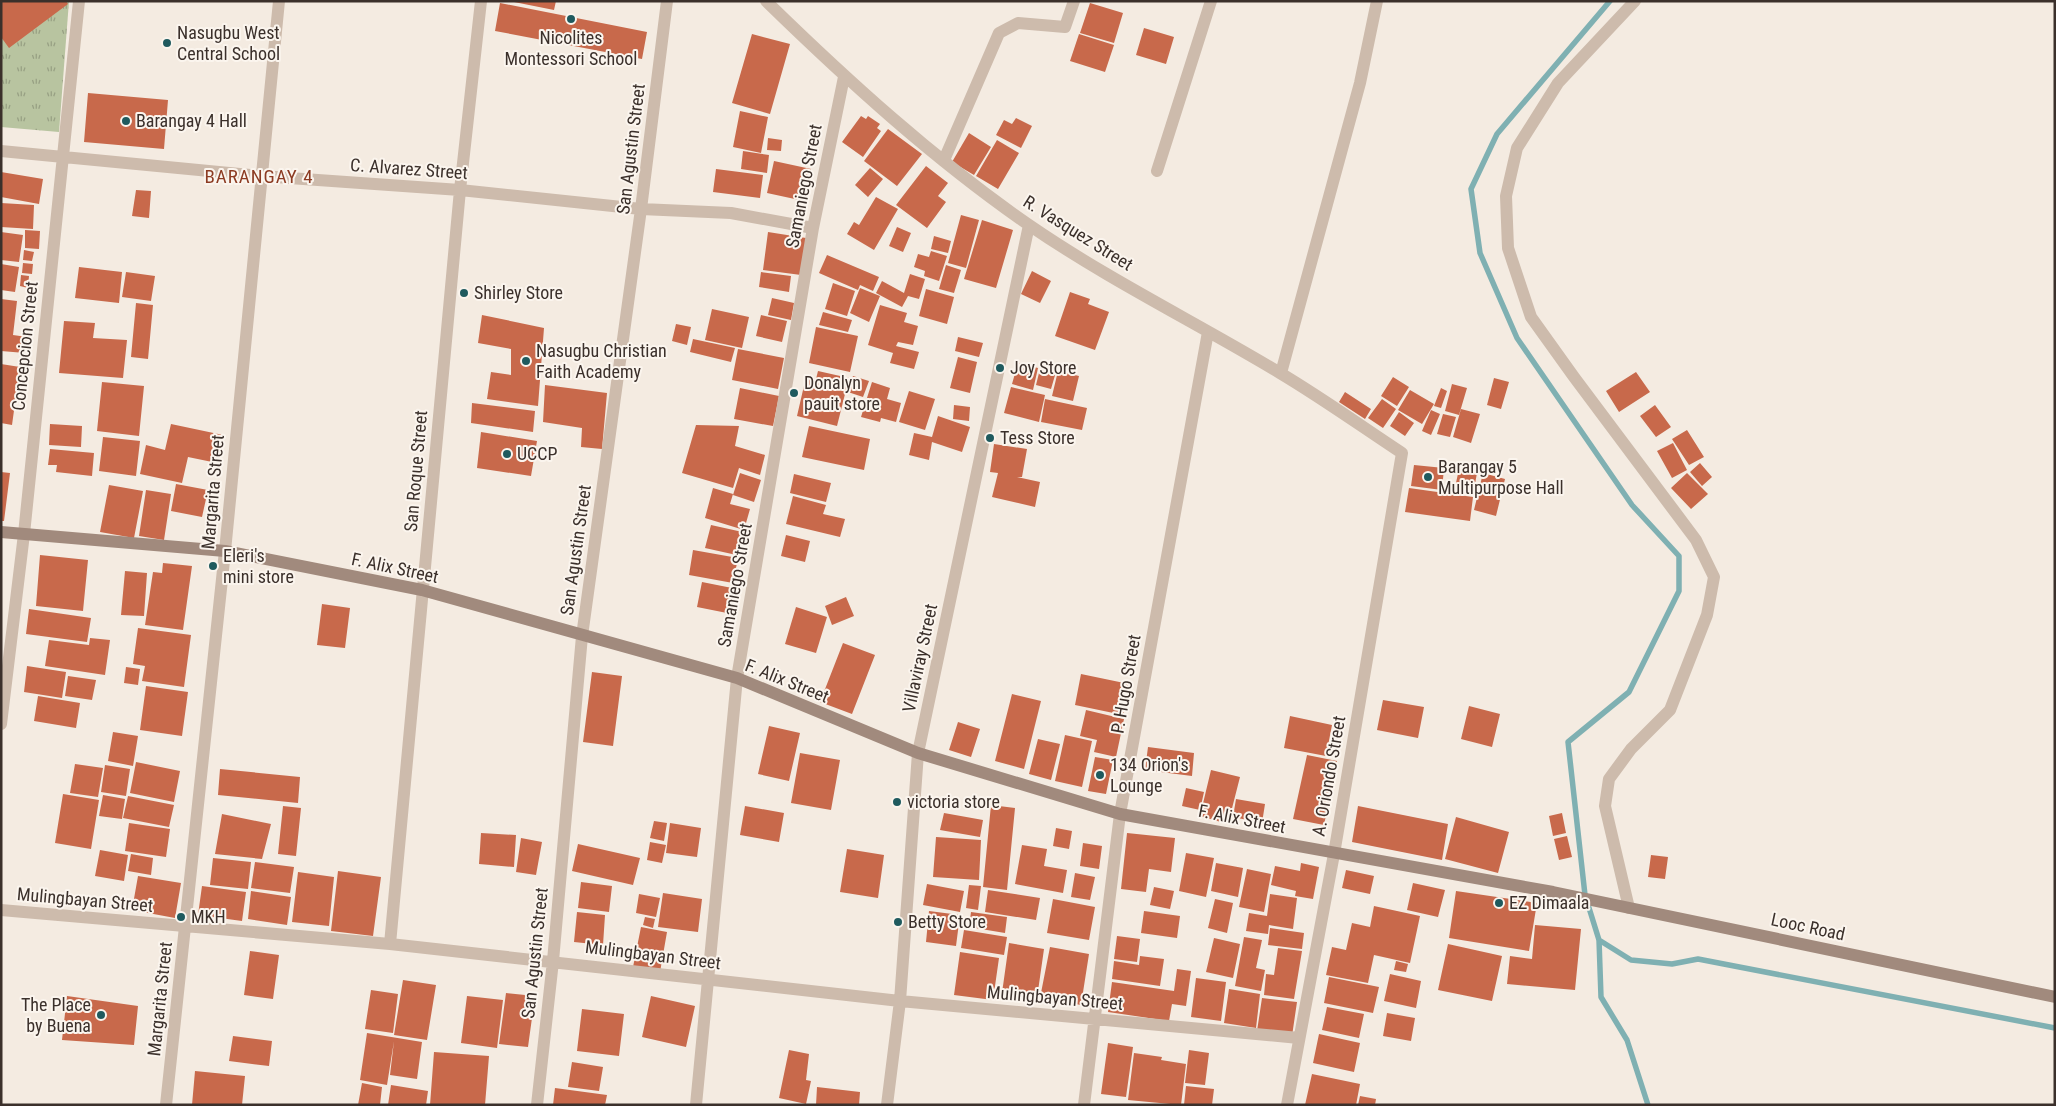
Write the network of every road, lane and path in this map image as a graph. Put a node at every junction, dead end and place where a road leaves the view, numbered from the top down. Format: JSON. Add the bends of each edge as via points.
{"nodes":[{"id":1,"x":79,"y":1,"type":"edge"},
{"id":2,"x":279,"y":1,"type":"edge"},
{"id":3,"x":481,"y":1,"type":"edge"},
{"id":4,"x":667,"y":1,"type":"edge"},
{"id":5,"x":766,"y":1,"type":"edge"},
{"id":6,"x":1074,"y":1,"type":"edge"},
{"id":7,"x":1211,"y":1,"type":"edge"},
{"id":8,"x":1377,"y":1,"type":"edge"},
{"id":9,"x":1634,"y":1,"type":"edge"},
{"id":10,"x":844,"y":77,"type":"junction"},
{"id":11,"x":1,"y":151,"type":"edge"},
{"id":12,"x":62,"y":156,"type":"junction"},
{"id":13,"x":944,"y":160,"type":"junction"},
{"id":14,"x":1157,"y":171,"type":"dead end"},
{"id":15,"x":261,"y":176,"type":"junction"},
{"id":16,"x":460,"y":190,"type":"junction"},
{"id":17,"x":641,"y":209,"type":"junction"},
{"id":18,"x":1029,"y":225,"type":"junction"},
{"id":19,"x":813,"y":228,"type":"junction"},
{"id":20,"x":1208,"y":332,"type":"junction"},
{"id":21,"x":1281,"y":373,"type":"junction"},
{"id":22,"x":1402,"y":453,"type":"joint"},
{"id":23,"x":1,"y":532,"type":"edge"},
{"id":24,"x":24,"y":534,"type":"junction"},
{"id":25,"x":225,"y":551,"type":"junction"},
{"id":26,"x":422,"y":590,"type":"junction"},
{"id":27,"x":582,"y":636,"type":"junction"},
{"id":28,"x":737,"y":678,"type":"junction"},
{"id":29,"x":1,"y":724,"type":"edge"},
{"id":30,"x":918,"y":753,"type":"junction"},
{"id":31,"x":1120,"y":814,"type":"junction"},
{"id":32,"x":1334,"y":854,"type":"junction"},
{"id":33,"x":1553,"y":892,"type":"joint"},
{"id":34,"x":1629,"y":908,"type":"junction"},
{"id":35,"x":1,"y":910,"type":"edge"},
{"id":36,"x":186,"y":927,"type":"junction"},
{"id":37,"x":390,"y":944,"type":"junction"},
{"id":38,"x":553,"y":961,"type":"junction"},
{"id":39,"x":710,"y":979,"type":"junction"},
{"id":40,"x":2055,"y":997,"type":"edge"},
{"id":41,"x":900,"y":1001,"type":"junction"},
{"id":42,"x":1095,"y":1019,"type":"junction"},
{"id":43,"x":1300,"y":1038,"type":"junction"},
{"id":44,"x":166,"y":1105,"type":"edge"},
{"id":45,"x":537,"y":1105,"type":"edge"},
{"id":46,"x":696,"y":1105,"type":"edge"},
{"id":47,"x":887,"y":1105,"type":"edge"},
{"id":48,"x":1084,"y":1105,"type":"edge"},
{"id":49,"x":1287,"y":1105,"type":"edge"}],
"edges":[{"from":1,"to":12,"type":"street","name":"Concepcion Street"},
{"from":2,"to":15,"type":"street","name":"Margarita Street"},
{"from":3,"to":16,"type":"street","name":"San Roque Street"},
{"from":4,"to":17,"type":"street","name":"San Agustin Street"},
{"from":5,"to":10,"type":"street","name":"R. Vasquez Street"},
{"from":6,"to":13,"type":"street","via":[[1064,27],[1018,23],[999,33]]},
{"from":7,"to":14,"type":"street"},
{"from":8,"to":21,"type":"street","via":[[1360,83]]},
{"from":9,"to":34,"type":"street","via":[[1558,83],[1517,148],[1506,196],[1508,248],[1531,317],[1696,540],[1714,577],[1706,615],[1670,710],[1631,749],[1609,778],[1605,806]]},
{"from":10,"to":13,"type":"street","name":"R. Vasquez Street"},
{"from":10,"to":19,"type":"street","name":"Samaniego Street"},
{"from":11,"to":12,"type":"street","name":"C. Alvarez Street"},
{"from":12,"to":15,"type":"street","name":"C. Alvarez Street"},
{"from":12,"to":24,"type":"street","name":"Concepcion Street"},
{"from":13,"to":18,"type":"street","name":"R. Vasquez Street"},
{"from":15,"to":16,"type":"street","name":"C. Alvarez Street"},
{"from":15,"to":25,"type":"street","name":"Margarita Street"},
{"from":16,"to":17,"type":"street","name":"C. Alvarez Street"},
{"from":16,"to":26,"type":"street","name":"San Roque Street"},
{"from":17,"to":19,"type":"street","name":"C. Alvarez Street","via":[[731,212]]},
{"from":17,"to":27,"type":"street","name":"San Agustin Street"},
{"from":18,"to":20,"type":"street","name":"R. Vasquez Street"},
{"from":18,"to":30,"type":"street","name":"Villaviray Street"},
{"from":19,"to":28,"type":"street","name":"Samaniego Street"},
{"from":20,"to":21,"type":"street","name":"R. Vasquez Street"},
{"from":20,"to":31,"type":"street","name":"P. Hugo Street"},
{"from":21,"to":22,"type":"street","name":"R. Vasquez Street"},
{"from":22,"to":32,"type":"street","name":"A. Oriondo Street"},
{"from":23,"to":24,"type":"main road","name":"F. Alix Street"},
{"from":24,"to":25,"type":"main road","name":"F. Alix Street"},
{"from":24,"to":29,"type":"street","name":"Concepcion Street"},
{"from":25,"to":26,"type":"main road","name":"F. Alix Street"},
{"from":25,"to":36,"type":"street","name":"Margarita Street"},
{"from":26,"to":27,"type":"main road","name":"F. Alix Street"},
{"from":26,"to":37,"type":"street","name":"San Roque Street"},
{"from":27,"to":28,"type":"main road","name":"F. Alix Street"},
{"from":27,"to":38,"type":"street","name":"San Agustin Street"},
{"from":28,"to":30,"type":"main road","name":"F. Alix Street"},
{"from":28,"to":39,"type":"street","name":"Samaniego Street"},
{"from":30,"to":31,"type":"main road","name":"F. Alix Street"},
{"from":30,"to":41,"type":"street","name":"Villaviray Street"},
{"from":31,"to":32,"type":"main road","name":"F. Alix Street"},
{"from":31,"to":42,"type":"street","name":"P. Hugo Street"},
{"from":32,"to":33,"type":"main road","name":"F. Alix Street"},
{"from":32,"to":43,"type":"street","name":"A. Oriondo Street"},
{"from":33,"to":34,"type":"main road","name":"Looc Road"},
{"from":34,"to":40,"type":"main road","name":"Looc Road"},
{"from":35,"to":36,"type":"street","name":"Mulingbayan Street"},
{"from":36,"to":37,"type":"street","name":"Mulingbayan Street"},
{"from":36,"to":44,"type":"street","name":"Margarita Street"},
{"from":37,"to":38,"type":"street","name":"Mulingbayan Street"},
{"from":38,"to":39,"type":"street","name":"Mulingbayan Street"},
{"from":38,"to":45,"type":"street","name":"San Agustin Street"},
{"from":39,"to":41,"type":"street","name":"Mulingbayan Street"},
{"from":39,"to":46,"type":"street","name":"Samaniego Street"},
{"from":41,"to":42,"type":"street","name":"Mulingbayan Street"},
{"from":41,"to":47,"type":"street","name":"Villaviray Street"},
{"from":42,"to":43,"type":"street","name":"Mulingbayan Street"},
{"from":42,"to":48,"type":"street","name":"P. Hugo Street"},
{"from":43,"to":49,"type":"street","name":"A. Oriondo Street"}]}
